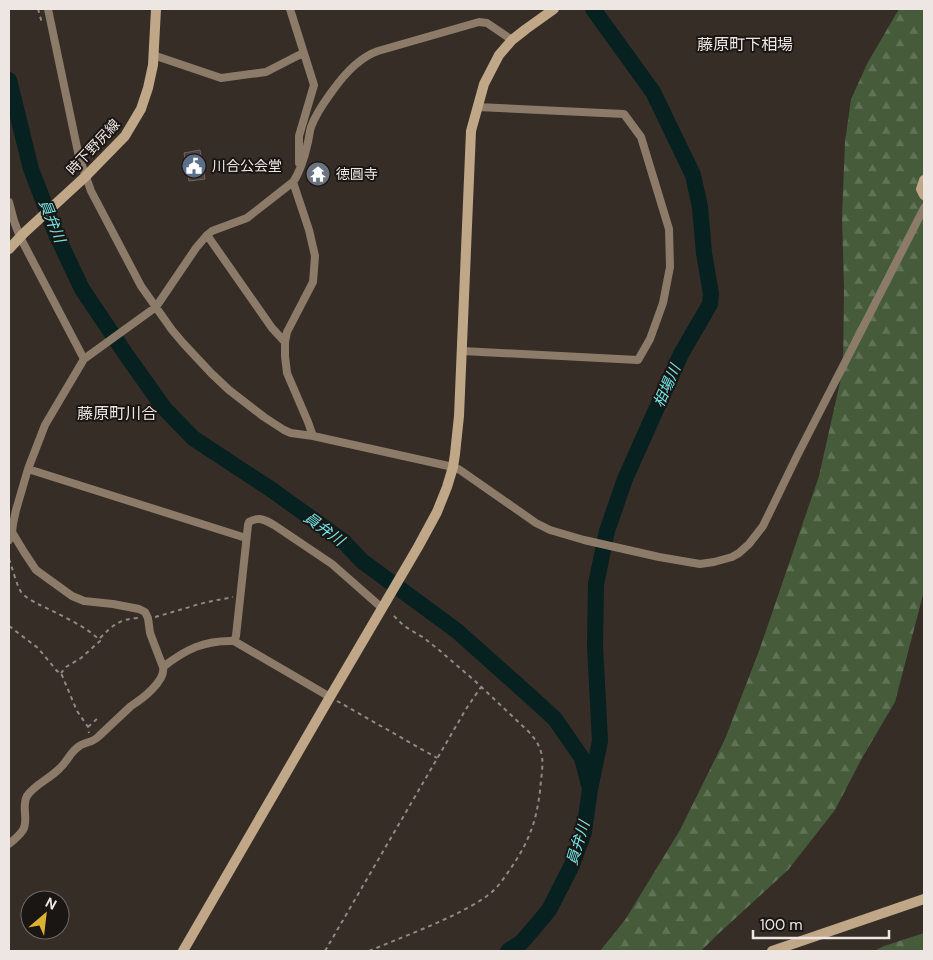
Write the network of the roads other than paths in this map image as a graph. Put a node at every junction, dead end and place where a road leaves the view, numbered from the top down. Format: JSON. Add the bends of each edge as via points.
{"nodes":[{"id":1,"x":48,"y":9,"type":"edge"},
{"id":2,"x":156,"y":9,"type":"edge"},
{"id":3,"x":290,"y":9,"type":"edge"},
{"id":4,"x":554,"y":9,"type":"edge"},
{"id":5,"x":512,"y":40,"type":"junction"},
{"id":6,"x":303,"y":52,"type":"junction"},
{"id":7,"x":154,"y":55,"type":"junction"},
{"id":8,"x":477,"y":107,"type":"junction"},
{"id":9,"x":300,"y":167,"type":"junction"},
{"id":10,"x":83,"y":178,"type":"junction"},
{"id":11,"x":924,"y":180,"type":"edge"},
{"id":12,"x":293,"y":182,"type":"junction"},
{"id":13,"x":924,"y":195,"type":"edge"},
{"id":14,"x":9,"y":202,"type":"edge"},
{"id":15,"x":924,"y":208,"type":"edge"},
{"id":16,"x":22,"y":235,"type":"junction"},
{"id":17,"x":206,"y":235,"type":"junction"},
{"id":18,"x":9,"y":250,"type":"edge"},
{"id":19,"x":154,"y":308,"type":"junction"},
{"id":20,"x":285,"y":342,"type":"junction"},
{"id":21,"x":462,"y":351,"type":"junction"},
{"id":22,"x":87,"y":357,"type":"junction"},
{"id":23,"x":312,"y":436,"type":"junction"},
{"id":24,"x":453,"y":467,"type":"junction"},
{"id":25,"x":28,"y":469,"type":"junction"},
{"id":26,"x":12,"y":532,"type":"junction"},
{"id":27,"x":246,"y":538,"type":"junction"},
{"id":28,"x":9,"y":540,"type":"edge"},
{"id":29,"x":383,"y":607,"type":"junction"},
{"id":30,"x":234,"y":641,"type":"junction"},
{"id":31,"x":163,"y":667,"type":"junction"},
{"id":32,"x":330,"y":697,"type":"junction"},
{"id":33,"x":9,"y":844,"type":"edge"},
{"id":34,"x":924,"y":899,"type":"edge"},
{"id":35,"x":183,"y":951,"type":"edge"},
{"id":36,"x":772,"y":951,"type":"edge"}],
"edges":[{"from":1,"to":10,"type":"street"},
{"from":2,"to":7,"type":"street","name":"時下野尻線"},
{"from":3,"to":6,"type":"street"},
{"from":4,"to":5,"type":"street"},
{"from":5,"to":8,"type":"street","via":[[499,55],[484,84]]},
{"from":5,"to":9,"type":"street","via":[[487,23],[479,22],[368,55],[345,75],[315,118]]},
{"from":6,"to":7,"type":"street","via":[[266,72],[221,78]]},
{"from":6,"to":9,"type":"street","via":[[314,85],[299,136]]},
{"from":7,"to":10,"type":"street","name":"時下野尻線","via":[[148,88],[125,136]]},
{"from":8,"to":21,"type":"street","via":[[471,131]]},
{"from":8,"to":21,"type":"street","via":[[624,114],[641,137],[669,229],[670,267],[663,303],[650,339],[638,360]]},
{"from":9,"to":12,"type":"street"},
{"from":10,"to":16,"type":"street","name":"時下野尻線"},
{"from":10,"to":19,"type":"street"},
{"from":11,"to":13,"type":"street","via":[[921,189]]},
{"from":12,"to":17,"type":"street","via":[[247,218]]},
{"from":12,"to":20,"type":"street","via":[[315,256],[312,282]]},
{"from":14,"to":16,"type":"street"},
{"from":15,"to":24,"type":"street","via":[[767,517],[750,544],[732,557],[700,564],[584,540],[543,527]]},
{"from":16,"to":18,"type":"street","name":"時下野尻線"},
{"from":16,"to":22,"type":"street"},
{"from":17,"to":19,"type":"street"},
{"from":17,"to":20,"type":"street"},
{"from":19,"to":22,"type":"street"},
{"from":19,"to":23,"type":"street","via":[[229,390],[284,430]]},
{"from":20,"to":23,"type":"street","via":[[287,373]]},
{"from":21,"to":24,"type":"street"},
{"from":22,"to":25,"type":"street","via":[[44,424]]},
{"from":23,"to":24,"type":"street"},
{"from":24,"to":29,"type":"street","via":[[437,512]]},
{"from":25,"to":26,"type":"street"},
{"from":25,"to":27,"type":"street"},
{"from":26,"to":28,"type":"street"},
{"from":26,"to":31,"type":"street","via":[[36,570],[72,596],[145,612]]},
{"from":27,"to":29,"type":"street","via":[[249,522],[263,519],[332,564]]},
{"from":27,"to":30,"type":"street"},
{"from":29,"to":32,"type":"street"},
{"from":30,"to":31,"type":"street","via":[[203,644],[184,652]]},
{"from":30,"to":32,"type":"street"},
{"from":31,"to":33,"type":"street","via":[[157,684],[98,737],[73,751],[61,768],[28,796],[24,804],[24,828]]},
{"from":32,"to":35,"type":"street"},
{"from":34,"to":36,"type":"street"}]}
